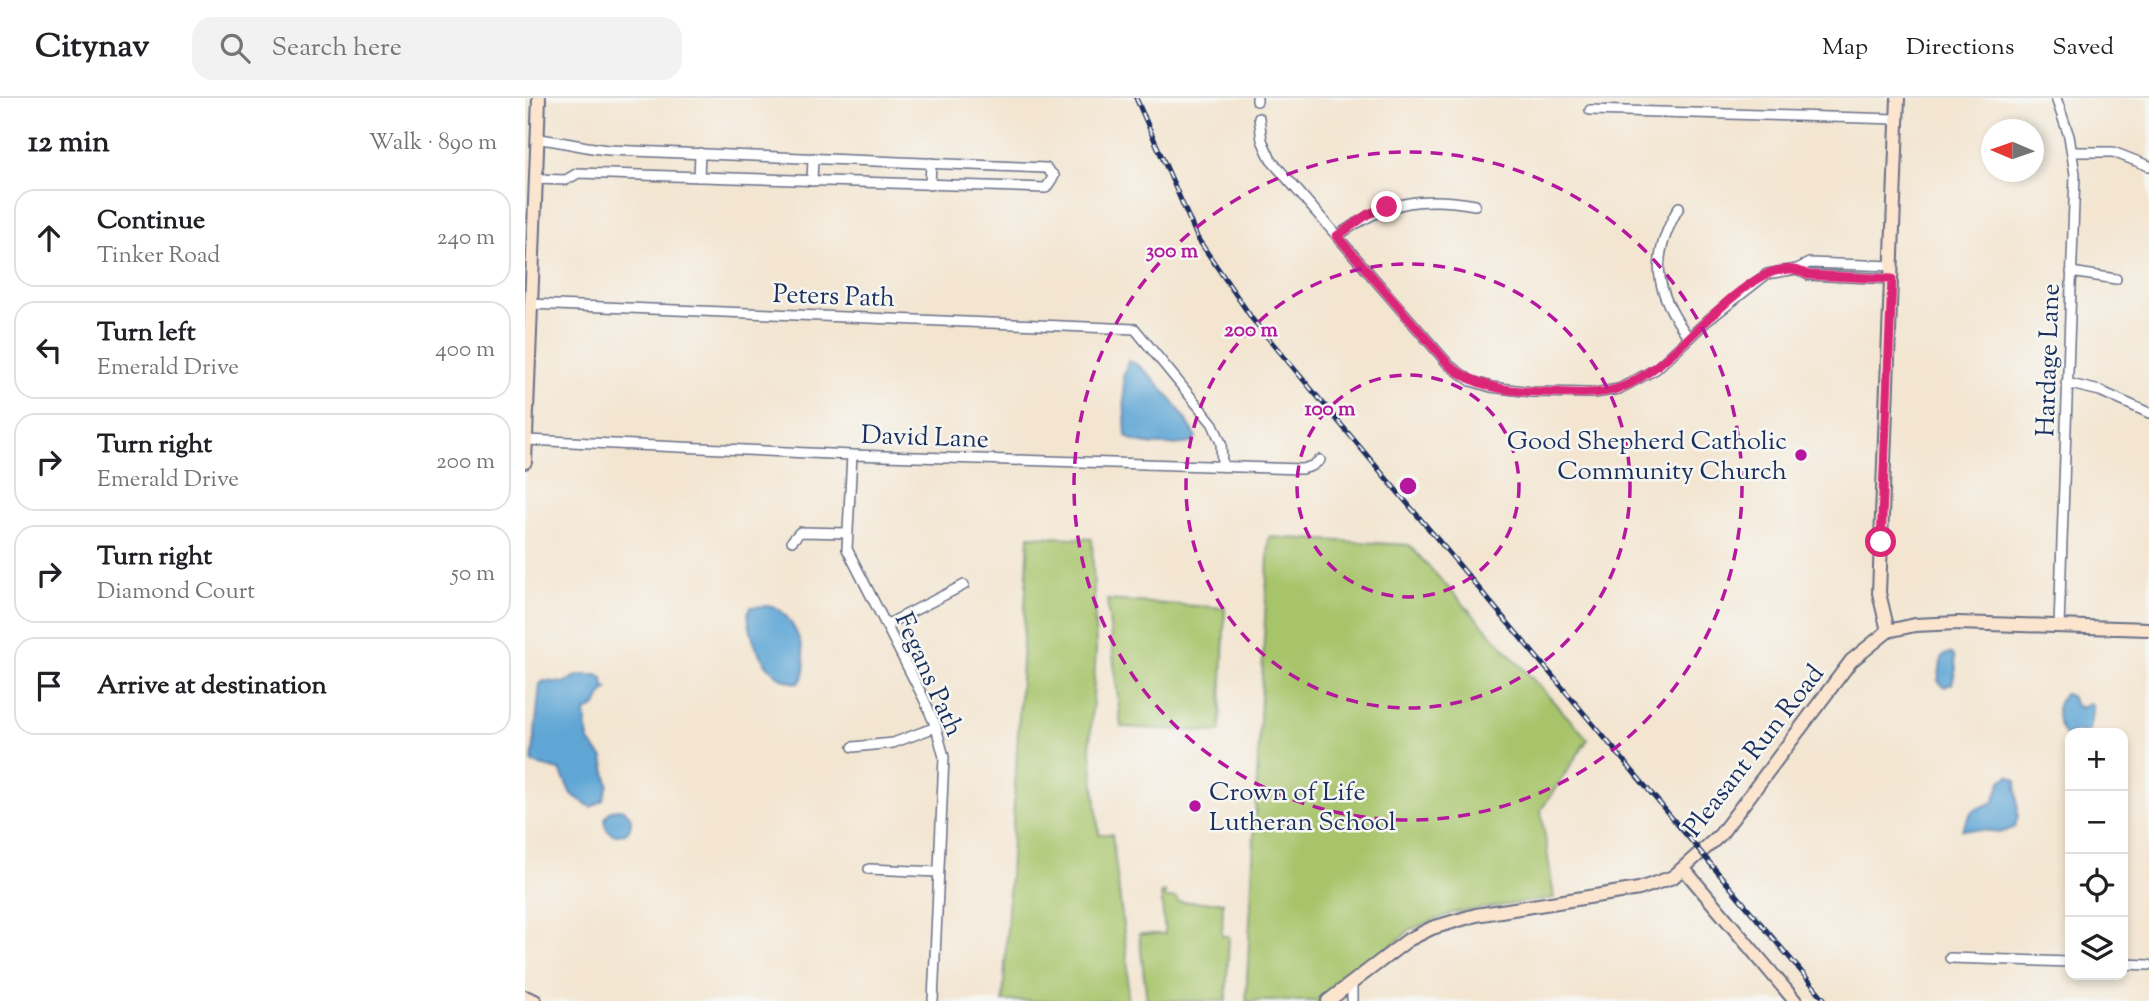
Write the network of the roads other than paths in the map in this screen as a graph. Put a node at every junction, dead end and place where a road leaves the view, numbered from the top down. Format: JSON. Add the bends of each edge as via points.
{"nodes":[{"id":1,"x":539,"y":98,"type":"edge"},
{"id":2,"x":1898,"y":98,"type":"edge"},
{"id":3,"x":2056,"y":98,"type":"edge"},
{"id":4,"x":1590,"y":110,"type":"dead end"},
{"id":5,"x":1259,"y":118,"type":"dead end"},
{"id":6,"x":1897,"y":119,"type":"junction"},
{"id":7,"x":538,"y":139,"type":"junction"},
{"id":8,"x":2073,"y":152,"type":"junction"},
{"id":9,"x":700,"y":153,"type":"junction"},
{"id":10,"x":813,"y":158,"type":"junction"},
{"id":11,"x":931,"y":163,"type":"junction"},
{"id":12,"x":2149,"y":166,"type":"edge"},
{"id":13,"x":699,"y":177,"type":"junction"},
{"id":14,"x":536,"y":179,"type":"junction"},
{"id":15,"x":812,"y":181,"type":"junction"},
{"id":16,"x":930,"y":185,"type":"junction"},
{"id":17,"x":1475,"y":205,"type":"dead end"},
{"id":18,"x":1679,"y":207,"type":"dead end"},
{"id":19,"x":1337,"y":236,"type":"junction"},
{"id":20,"x":1892,"y":272,"type":"junction"},
{"id":21,"x":2071,"y":272,"type":"junction"},
{"id":22,"x":2116,"y":279,"type":"dead end"},
{"id":23,"x":531,"y":304,"type":"junction"},
{"id":24,"x":528,"y":328,"type":"edge"},
{"id":25,"x":1689,"y":338,"type":"junction"},
{"id":26,"x":2066,"y":383,"type":"junction"},
{"id":27,"x":2149,"y":413,"type":"edge"},
{"id":28,"x":527,"y":440,"type":"edge"},
{"id":29,"x":852,"y":455,"type":"junction"},
{"id":30,"x":1320,"y":460,"type":"dead end"},
{"id":31,"x":525,"y":462,"type":"edge"},
{"id":32,"x":1222,"y":465,"type":"junction"},
{"id":33,"x":847,"y":533,"type":"junction"},
{"id":34,"x":792,"y":541,"type":"dead end"},
{"id":35,"x":964,"y":585,"type":"dead end"},
{"id":36,"x":886,"y":625,"type":"junction"},
{"id":37,"x":2059,"y":626,"type":"junction"},
{"id":38,"x":2149,"y":629,"type":"edge"},
{"id":39,"x":1888,"y":631,"type":"junction"},
{"id":40,"x":936,"y":727,"type":"junction"},
{"id":41,"x":853,"y":747,"type":"dead end"},
{"id":42,"x":869,"y":869,"type":"dead end"},
{"id":43,"x":1684,"y":869,"type":"junction"},
{"id":44,"x":938,"y":872,"type":"junction"},
{"id":45,"x":1950,"y":958,"type":"dead end"},
{"id":46,"x":2065,"y":962,"type":"edge"},
{"id":47,"x":2128,"y":964,"type":"edge"},
{"id":48,"x":2149,"y":965,"type":"edge"},
{"id":49,"x":1352,"y":982,"type":"junction"},
{"id":50,"x":525,"y":997,"type":"edge"},
{"id":51,"x":535,"y":1001,"type":"edge"},
{"id":52,"x":933,"y":1001,"type":"edge"},
{"id":53,"x":1328,"y":1001,"type":"edge"},
{"id":54,"x":1352,"y":1001,"type":"edge"},
{"id":55,"x":1795,"y":1001,"type":"edge"}],
"edges":[{"from":1,"to":7,"type":"main road"},
{"from":2,"to":6,"type":"main road"},
{"from":3,"to":8,"type":"street","name":"Hardage Lane"},
{"from":4,"to":6,"type":"street"},
{"from":5,"to":19,"type":"street","via":[[1271,160]]},
{"from":6,"to":20,"type":"main road"},
{"from":7,"to":9,"type":"street","via":[[567,141],[579,148]]},
{"from":7,"to":14,"type":"main road"},
{"from":8,"to":12,"type":"street","via":[[2113,152]]},
{"from":8,"to":21,"type":"street","name":"Hardage Lane"},
{"from":9,"to":10,"type":"street"},
{"from":9,"to":13,"type":"street"},
{"from":10,"to":11,"type":"street"},
{"from":10,"to":15,"type":"street"},
{"from":11,"to":16,"type":"street"},
{"from":11,"to":16,"type":"street","via":[[1047,168],[1054,176],[1046,188]]},
{"from":13,"to":14,"type":"street","via":[[578,173],[566,180]]},
{"from":13,"to":15,"type":"street"},
{"from":14,"to":23,"type":"main road"},
{"from":15,"to":16,"type":"street"},
{"from":17,"to":19,"type":"street","via":[[1402,203],[1368,214]]},
{"from":18,"to":25,"type":"street","via":[[1664,237],[1659,273],[1670,312]]},
{"from":19,"to":25,"type":"street","via":[[1425,340],[1471,381],[1532,392],[1608,391],[1656,369]]},
{"from":20,"to":25,"type":"street","via":[[1808,275],[1797,269],[1767,274]]},
{"from":20,"to":39,"type":"main road","via":[[1879,593]]},
{"from":21,"to":22,"type":"street"},
{"from":21,"to":26,"type":"street","name":"Hardage Lane"},
{"from":23,"to":24,"type":"main road"},
{"from":23,"to":32,"type":"street","name":"Peters Path","via":[[1135,329],[1213,424],[1221,443]]},
{"from":24,"to":28,"type":"main road"},
{"from":26,"to":27,"type":"street","via":[[2100,391]]},
{"from":26,"to":37,"type":"street","name":"Hardage Lane"},
{"from":28,"to":29,"type":"street","name":"David Lane"},
{"from":28,"to":31,"type":"main road"},
{"from":29,"to":32,"type":"street","name":"David Lane"},
{"from":29,"to":33,"type":"street","name":"Fegans Path"},
{"from":30,"to":32,"type":"street","name":"David Lane","via":[[1302,468]]},
{"from":33,"to":34,"type":"street","via":[[800,532]]},
{"from":33,"to":36,"type":"street","name":"Fegans Path","via":[[847,549]]},
{"from":35,"to":36,"type":"street"},
{"from":36,"to":40,"type":"street","name":"Fegans Path"},
{"from":37,"to":38,"type":"main road","name":"Pleasant Run Road"},
{"from":37,"to":39,"type":"main road","name":"Pleasant Run Road","via":[[1958,623]]},
{"from":39,"to":43,"type":"main road","name":"Pleasant Run Road","via":[[1851,661],[1720,835]]},
{"from":40,"to":41,"type":"street","via":[[893,743]]},
{"from":40,"to":44,"type":"street","name":"Fegans Path","via":[[944,757]]},
{"from":42,"to":44,"type":"street"},
{"from":43,"to":49,"type":"main road","name":"Pleasant Run Road","via":[[1639,889],[1476,915],[1432,928]]},
{"from":43,"to":55,"type":"main road"},
{"from":44,"to":52,"type":"street","name":"Fegans Path"},
{"from":45,"to":46,"type":"street"},
{"from":47,"to":48,"type":"street"},
{"from":49,"to":53,"type":"main road","name":"Pleasant Run Road"},
{"from":49,"to":54,"type":"street"},
{"from":50,"to":51,"type":"main road"}]}
